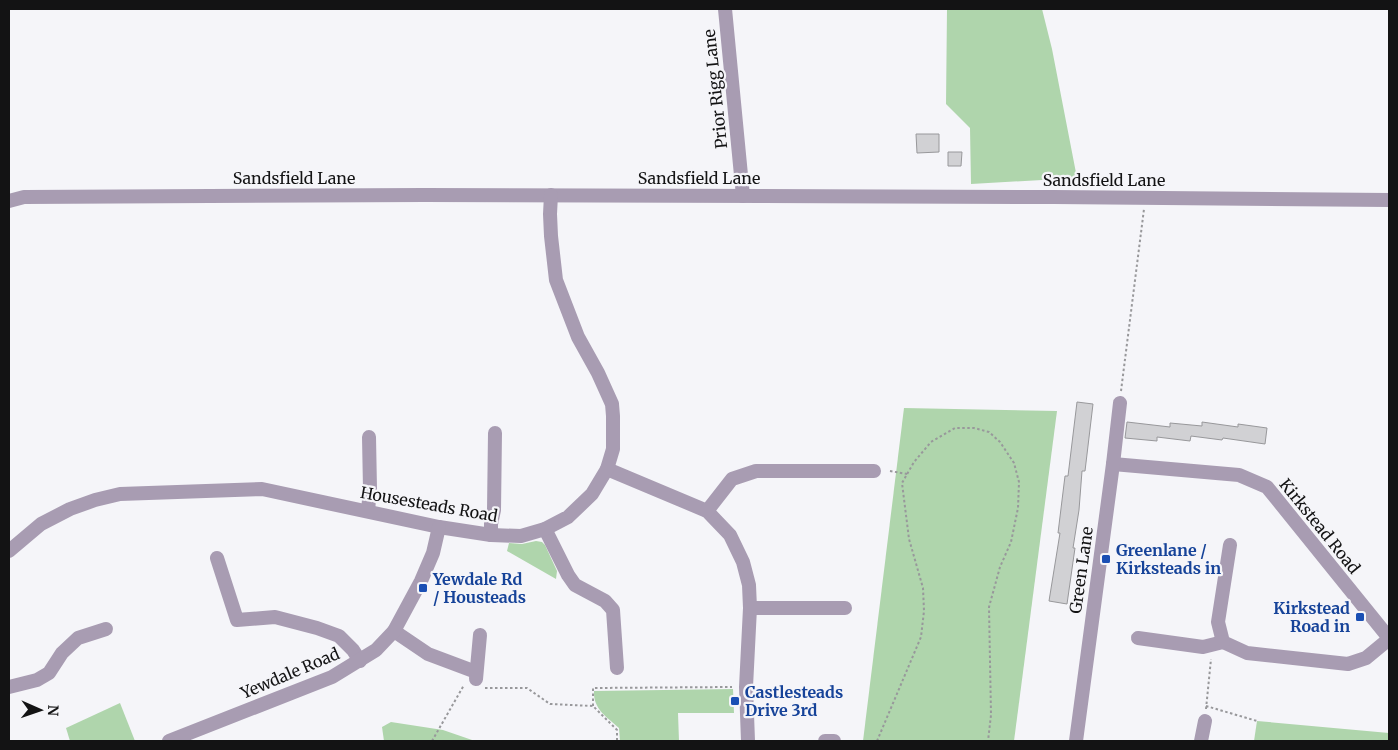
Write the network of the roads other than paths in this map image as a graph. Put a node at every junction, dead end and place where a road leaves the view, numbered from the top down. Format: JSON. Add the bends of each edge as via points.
{"nodes":[{"id":1,"x":725,"y":9,"type":"edge"},
{"id":2,"x":551,"y":195,"type":"junction"},
{"id":3,"x":743,"y":196,"type":"junction"},
{"id":4,"x":1389,"y":200,"type":"edge"},
{"id":5,"x":9,"y":201,"type":"edge"},
{"id":6,"x":1120,"y":403,"type":"road end"},
{"id":7,"x":495,"y":433,"type":"dead end"},
{"id":8,"x":369,"y":437,"type":"dead end"},
{"id":9,"x":1113,"y":464,"type":"junction"},
{"id":10,"x":607,"y":469,"type":"junction"},
{"id":11,"x":874,"y":471,"type":"dead end"},
{"id":12,"x":368,"y":511,"type":"junction"},
{"id":13,"x":707,"y":511,"type":"junction"},
{"id":14,"x":439,"y":527,"type":"junction"},
{"id":15,"x":545,"y":529,"type":"junction"},
{"id":16,"x":491,"y":534,"type":"junction"},
{"id":17,"x":1230,"y":545,"type":"dead end"},
{"id":18,"x":9,"y":551,"type":"edge"},
{"id":19,"x":217,"y":558,"type":"dead end"},
{"id":20,"x":750,"y":608,"type":"junction"},
{"id":21,"x":845,"y":608,"type":"dead end"},
{"id":22,"x":106,"y":628,"type":"dead end"},
{"id":23,"x":394,"y":631,"type":"junction"},
{"id":24,"x":480,"y":635,"type":"dead end"},
{"id":25,"x":1138,"y":638,"type":"dead end"},
{"id":26,"x":1389,"y":638,"type":"edge"},
{"id":27,"x":1218,"y":643,"type":"junction"},
{"id":28,"x":360,"y":661,"type":"junction"},
{"id":29,"x":617,"y":668,"type":"dead end"},
{"id":30,"x":9,"y":687,"type":"edge"},
{"id":31,"x":1205,"y":721,"type":"road end"},
{"id":32,"x":169,"y":741,"type":"edge"},
{"id":33,"x":748,"y":741,"type":"edge"},
{"id":34,"x":825,"y":741,"type":"edge"},
{"id":35,"x":834,"y":741,"type":"edge"},
{"id":36,"x":1076,"y":741,"type":"edge"},
{"id":37,"x":1201,"y":741,"type":"edge"}],
"edges":[{"from":1,"to":3,"type":"street","name":"Prior Rigg Lane"},
{"from":2,"to":3,"type":"street","name":"Sandsfield Lane"},
{"from":2,"to":5,"type":"street","name":"Sandsfield Lane","via":[[24,197]]},
{"from":2,"to":10,"type":"street","name":"Housesteads Road","via":[[556,280],[578,337],[612,404],[613,448]]},
{"from":3,"to":4,"type":"street","name":"Sandsfield Lane"},
{"from":6,"to":9,"type":"street","name":"Green Lane"},
{"from":7,"to":16,"type":"street"},
{"from":8,"to":12,"type":"street"},
{"from":9,"to":26,"type":"street","name":"Kirkstead Road","via":[[1238,476],[1267,487]]},
{"from":9,"to":36,"type":"street","name":"Green Lane"},
{"from":10,"to":13,"type":"street"},
{"from":10,"to":15,"type":"street","name":"Housesteads Road","via":[[592,494],[568,517]]},
{"from":11,"to":13,"type":"street","via":[[756,471],[732,479]]},
{"from":12,"to":14,"type":"street","name":"Housesteads Road"},
{"from":12,"to":18,"type":"street","name":"Housesteads Road","via":[[262,489],[120,494],[70,508],[41,524]]},
{"from":13,"to":20,"type":"street","via":[[730,535],[743,562],[749,584]]},
{"from":14,"to":16,"type":"street","name":"Housesteads Road"},
{"from":14,"to":23,"type":"street","name":"Yewdale Road","via":[[422,581]]},
{"from":15,"to":16,"type":"street","name":"Housesteads Road","via":[[521,536]]},
{"from":15,"to":29,"type":"street","via":[[575,585],[605,601],[613,610]]},
{"from":17,"to":27,"type":"street","via":[[1218,622]]},
{"from":19,"to":28,"type":"street","via":[[237,620],[274,617],[316,628],[339,636]]},
{"from":20,"to":21,"type":"street"},
{"from":20,"to":33,"type":"street","via":[[746,686]]},
{"from":22,"to":30,"type":"street","via":[[78,638],[62,653],[49,673],[37,680]]},
{"from":23,"to":24,"type":"street","via":[[476,682]]},
{"from":23,"to":28,"type":"street","name":"Yewdale Road"},
{"from":25,"to":27,"type":"street","via":[[1203,647]]},
{"from":26,"to":27,"type":"street","via":[[1366,658],[1348,664],[1248,653]]},
{"from":28,"to":32,"type":"street","name":"Yewdale Road","via":[[332,677]]},
{"from":31,"to":37,"type":"street"},
{"from":34,"to":35,"type":"street"}]}
